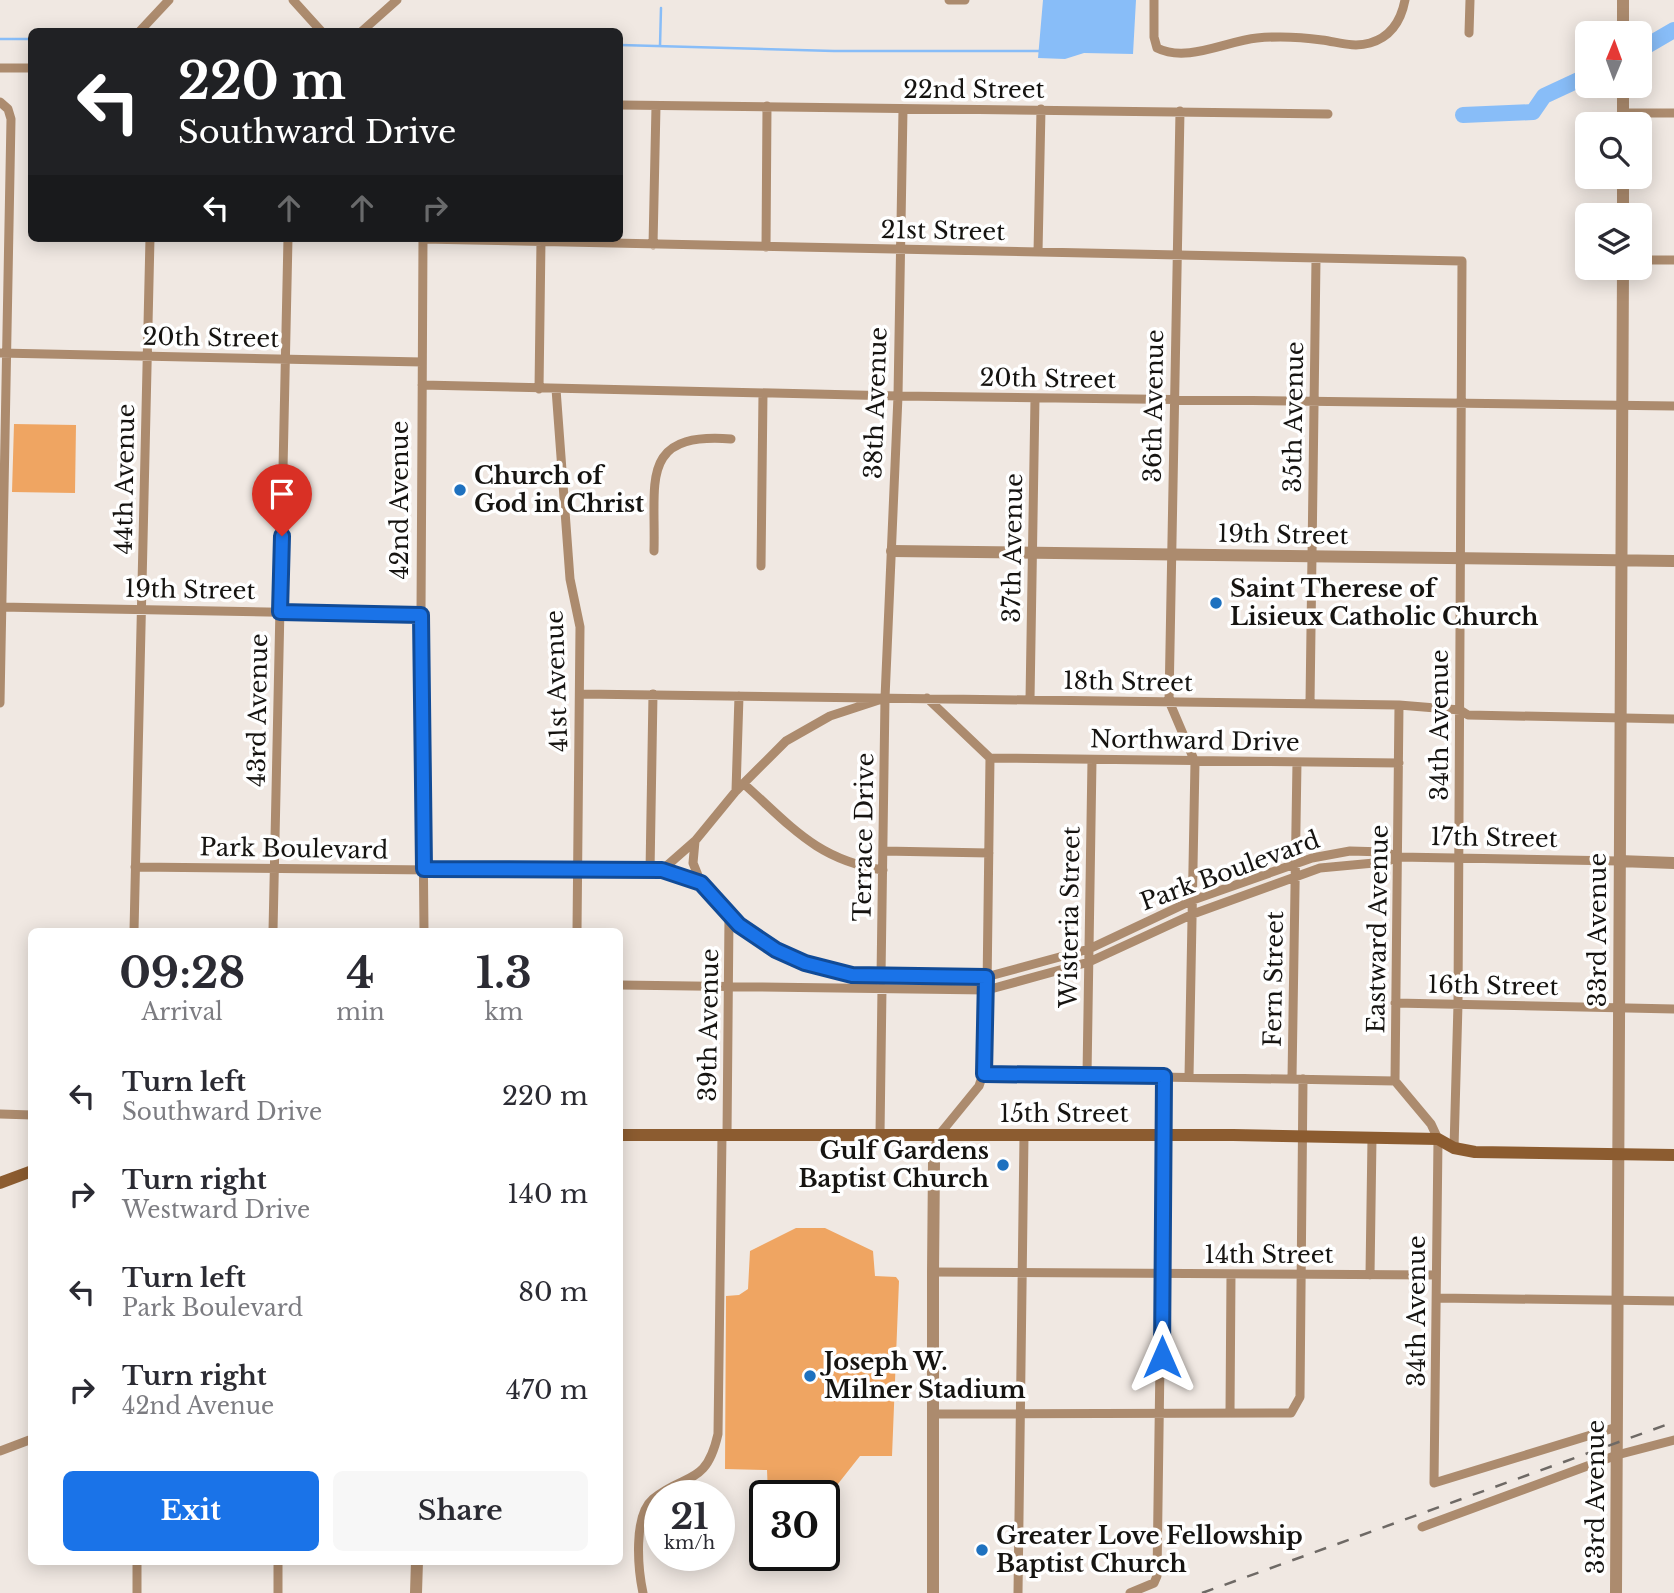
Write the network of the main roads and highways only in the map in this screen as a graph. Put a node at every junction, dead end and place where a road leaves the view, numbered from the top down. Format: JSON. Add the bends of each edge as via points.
{"nodes":[{"id":1,"x":623,"y":1135,"type":"edge"},
{"id":2,"x":1674,"y":1155,"type":"edge"},
{"id":3,"x":28,"y":1172,"type":"edge"},
{"id":4,"x":0,"y":1183,"type":"edge"}],
"edges":[{"from":1,"to":2,"type":"main road","name":"15th Street","via":[[1303,1136],[1438,1139],[1475,1152]]},
{"from":3,"to":4,"type":"main road"}]}
